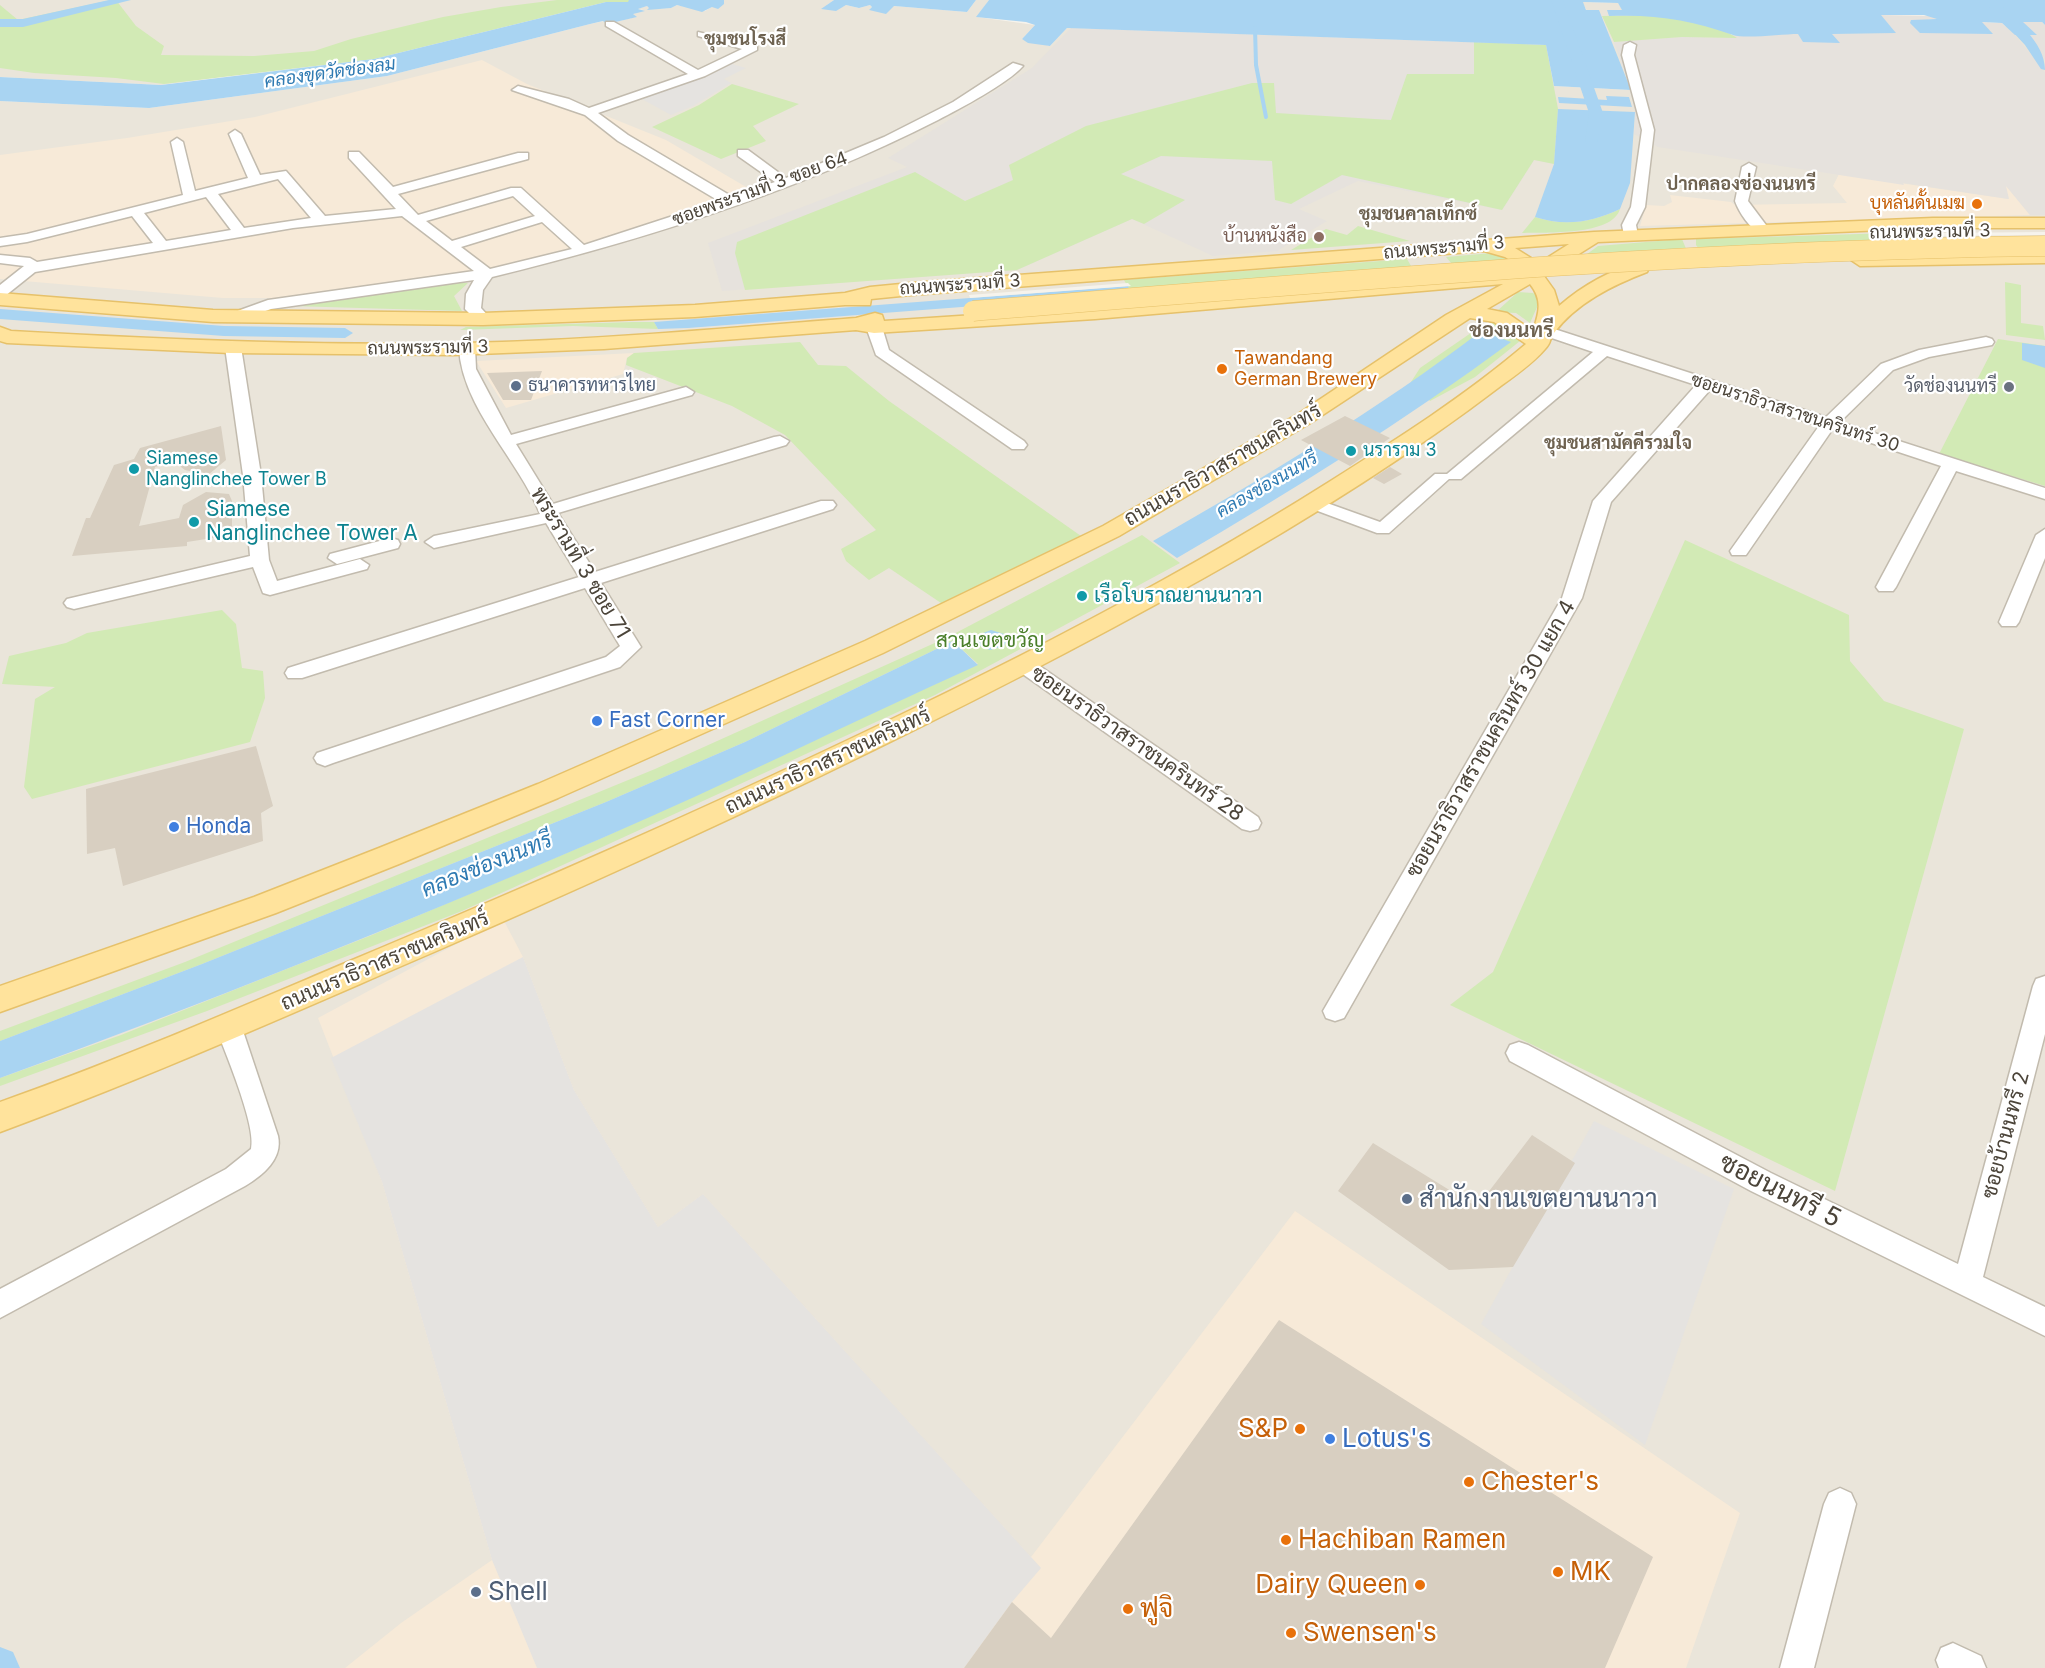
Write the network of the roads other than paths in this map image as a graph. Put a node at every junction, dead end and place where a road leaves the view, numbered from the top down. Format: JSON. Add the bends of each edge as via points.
{"nodes":[{"id":1,"x":609,"y":24,"type":"dead end"},
{"id":2,"x":702,"y":34,"type":"dead end"},
{"id":3,"x":1630,"y":45,"type":"dead end"},
{"id":4,"x":1017,"y":66,"type":"dead end"},
{"id":5,"x":697,"y":75,"type":"junction"},
{"id":6,"x":518,"y":90,"type":"dead end"},
{"id":7,"x":590,"y":112,"type":"junction"},
{"id":8,"x":235,"y":134,"type":"dead end"},
{"id":9,"x":177,"y":142,"type":"dead end"},
{"id":10,"x":743,"y":153,"type":"dead end"},
{"id":11,"x":354,"y":155,"type":"dead end"},
{"id":12,"x":523,"y":156,"type":"dead end"},
{"id":13,"x":486,"y":166,"type":"junction"},
{"id":14,"x":1749,"y":167,"type":"dead end"},
{"id":15,"x":256,"y":180,"type":"junction"},
{"id":16,"x":504,"y":180,"type":"dead end"},
{"id":17,"x":785,"y":183,"type":"junction"},
{"id":18,"x":208,"y":192,"type":"junction"},
{"id":19,"x":390,"y":192,"type":"junction"},
{"id":20,"x":190,"y":197,"type":"junction"},
{"id":21,"x":731,"y":202,"type":"junction"},
{"id":22,"x":136,"y":211,"type":"junction"},
{"id":23,"x":410,"y":216,"type":"junction"},
{"id":24,"x":545,"y":217,"type":"junction"},
{"id":25,"x":321,"y":221,"type":"junction"},
{"id":26,"x":2045,"y":223,"type":"edge"},
{"id":27,"x":1762,"y":230,"type":"junction"},
{"id":28,"x":2045,"y":231,"type":"edge"},
{"id":29,"x":1694,"y":232,"type":"junction"},
{"id":30,"x":241,"y":233,"type":"junction"},
{"id":31,"x":1631,"y":235,"type":"junction"},
{"id":32,"x":1593,"y":237,"type":"junction"},
{"id":33,"x":27,"y":238,"type":"junction"},
{"id":34,"x":0,"y":242,"type":"edge"},
{"id":35,"x":1482,"y":244,"type":"junction"},
{"id":36,"x":162,"y":246,"type":"junction"},
{"id":37,"x":449,"y":246,"type":"junction"},
{"id":38,"x":2045,"y":246,"type":"edge"},
{"id":39,"x":582,"y":251,"type":"junction"},
{"id":40,"x":1406,"y":251,"type":"junction"},
{"id":41,"x":2045,"y":257,"type":"edge"},
{"id":42,"x":0,"y":259,"type":"edge"},
{"id":43,"x":30,"y":265,"type":"junction"},
{"id":44,"x":1722,"y":265,"type":"junction"},
{"id":45,"x":1640,"y":268,"type":"junction"},
{"id":46,"x":487,"y":274,"type":"junction"},
{"id":47,"x":1533,"y":275,"type":"junction"},
{"id":48,"x":1432,"y":286,"type":"junction"},
{"id":49,"x":0,"y":293,"type":"edge"},
{"id":50,"x":0,"y":299,"type":"edge"},
{"id":51,"x":845,"y":299,"type":"junction"},
{"id":52,"x":976,"y":302,"type":"junction"},
{"id":53,"x":1468,"y":312,"type":"junction"},
{"id":54,"x":237,"y":316,"type":"junction"},
{"id":55,"x":483,"y":319,"type":"junction"},
{"id":56,"x":865,"y":326,"type":"junction"},
{"id":57,"x":2,"y":336,"type":"edge"},
{"id":58,"x":1542,"y":337,"type":"junction"},
{"id":59,"x":1986,"y":342,"type":"dead end"},
{"id":60,"x":233,"y":347,"type":"junction"},
{"id":61,"x":467,"y":348,"type":"junction"},
{"id":62,"x":1604,"y":351,"type":"junction"},
{"id":63,"x":1706,"y":384,"type":"junction"},
{"id":64,"x":686,"y":392,"type":"dead end"},
{"id":65,"x":1829,"y":423,"type":"junction"},
{"id":66,"x":780,"y":441,"type":"dead end"},
{"id":67,"x":506,"y":442,"type":"junction"},
{"id":68,"x":1018,"y":445,"type":"dead end"},
{"id":69,"x":1951,"y":464,"type":"junction"},
{"id":70,"x":2045,"y":494,"type":"edge"},
{"id":71,"x":1313,"y":503,"type":"junction"},
{"id":72,"x":827,"y":505,"type":"dead end"},
{"id":73,"x":548,"y":514,"type":"junction"},
{"id":74,"x":2045,"y":535,"type":"edge"},
{"id":75,"x":434,"y":542,"type":"dead end"},
{"id":76,"x":391,"y":544,"type":"dead end"},
{"id":77,"x":1738,"y":551,"type":"dead end"},
{"id":78,"x":360,"y":566,"type":"dead end"},
{"id":79,"x":265,"y":575,"type":"junction"},
{"id":80,"x":590,"y":582,"type":"junction"},
{"id":81,"x":1886,"y":587,"type":"dead end"},
{"id":82,"x":74,"y":603,"type":"dead end"},
{"id":83,"x":2009,"y":622,"type":"dead end"},
{"id":84,"x":1024,"y":665,"type":"junction"},
{"id":85,"x":295,"y":673,"type":"dead end"},
{"id":86,"x":325,"y":758,"type":"dead end"},
{"id":87,"x":1250,"y":823,"type":"dead end"},
{"id":88,"x":2045,"y":986,"type":"edge"},
{"id":89,"x":0,"y":999,"type":"edge"},
{"id":90,"x":1335,"y":1011,"type":"dead end"},
{"id":91,"x":229,"y":1028,"type":"junction"},
{"id":92,"x":1518,"y":1053,"type":"dead end"},
{"id":93,"x":0,"y":1118,"type":"edge"},
{"id":94,"x":1967,"y":1283,"type":"junction"},
{"id":95,"x":0,"y":1304,"type":"edge"},
{"id":96,"x":2045,"y":1322,"type":"edge"},
{"id":97,"x":1840,"y":1504,"type":"dead end"},
{"id":98,"x":1797,"y":1668,"type":"edge"}],
"edges":[{"from":1,"to":5,"type":"street"},
{"from":2,"to":5,"type":"street","via":[[753,48]]},
{"from":3,"to":31,"type":"street","via":[[1628,55],[1648,130],[1638,207],[1629,225]]},
{"from":4,"to":17,"type":"street","name":"ซอยพระรามที่ 3 ซอย 64","via":[[957,105],[889,140]]},
{"from":5,"to":7,"type":"street"},
{"from":6,"to":7,"type":"street"},
{"from":7,"to":21,"type":"street","via":[[623,138]]},
{"from":8,"to":15,"type":"street"},
{"from":9,"to":20,"type":"street"},
{"from":10,"to":17,"type":"street"},
{"from":11,"to":19,"type":"street"},
{"from":12,"to":13,"type":"street"},
{"from":13,"to":16,"type":"street"},
{"from":13,"to":19,"type":"street"},
{"from":14,"to":27,"type":"street","via":[[1740,194],[1741,206]]},
{"from":15,"to":18,"type":"street"},
{"from":15,"to":25,"type":"street","via":[[281,174]]},
{"from":17,"to":21,"type":"street","name":"ซอยพระรามที่ 3 ซอย 64"},
{"from":18,"to":20,"type":"street"},
{"from":18,"to":30,"type":"street"},
{"from":19,"to":23,"type":"street"},
{"from":20,"to":22,"type":"street"},
{"from":21,"to":39,"type":"street","name":"ซอยพระรามที่ 3 ซอย 64"},
{"from":22,"to":33,"type":"street"},
{"from":22,"to":36,"type":"street"},
{"from":23,"to":24,"type":"street","via":[[516,191]]},
{"from":23,"to":25,"type":"street"},
{"from":23,"to":37,"type":"street"},
{"from":24,"to":37,"type":"street"},
{"from":24,"to":39,"type":"street"},
{"from":25,"to":30,"type":"street"},
{"from":26,"to":27,"type":"main road","name":"ถนนพระรามที่ 3"},
{"from":27,"to":29,"type":"main road","name":"ถนนพระรามที่ 3"},
{"from":28,"to":52,"type":"main road","name":"ถนนพระรามที่ 3","via":[[1686,240]]},
{"from":29,"to":31,"type":"main road","name":"ถนนพระรามที่ 3"},
{"from":29,"to":44,"type":"main road","via":[[1689,240],[1693,250]]},
{"from":30,"to":36,"type":"street"},
{"from":31,"to":32,"type":"main road","name":"ถนนพระรามที่ 3"},
{"from":32,"to":35,"type":"main road","name":"ถนนพระรามที่ 3"},
{"from":32,"to":47,"type":"main road","name":"ถนนนราธิวาสราชนครินทร์"},
{"from":33,"to":34,"type":"street"},
{"from":33,"to":43,"type":"street"},
{"from":35,"to":40,"type":"main road","name":"ถนนพระรามที่ 3"},
{"from":35,"to":47,"type":"main road","via":[[1526,260]]},
{"from":36,"to":43,"type":"street"},
{"from":37,"to":46,"type":"street"},
{"from":38,"to":52,"type":"main road","name":"ถนนพระรามที่ 3","bridge":true,"via":[[1698,256]]},
{"from":39,"to":46,"type":"street","name":"ซอยพระรามที่ 3 ซอย 64"},
{"from":40,"to":48,"type":"main road","via":[[1429,257],[1440,267],[1441,275]]},
{"from":40,"to":51,"type":"main road","name":"ถนนพระรามที่ 3","via":[[911,289]]},
{"from":41,"to":44,"type":"main road","name":"ถนนพระรามที่ 3"},
{"from":42,"to":43,"type":"street"},
{"from":43,"to":49,"type":"street"},
{"from":44,"to":45,"type":"main road","name":"ถนนพระรามที่ 3"},
{"from":45,"to":47,"type":"main road","name":"ถนนพระรามที่ 3"},
{"from":45,"to":58,"type":"main road","name":"ถนนนราธิวาสราชนครินทร์","via":[[1605,280],[1582,295]]},
{"from":46,"to":54,"type":"street","name":"ซอยพระรามที่ 3 ซอย 64","via":[[268,305]]},
{"from":46,"to":55,"type":"street","via":[[475,287],[472,298],[472,309]]},
{"from":47,"to":48,"type":"main road","name":"ถนนพระรามที่ 3"},
{"from":47,"to":53,"type":"main road","name":"ถนนนราธิวาสราชนครินทร์"},
{"from":47,"to":58,"type":"main road","via":[[1550,307]]},
{"from":48,"to":53,"type":"main road","via":[[1456,294]]},
{"from":48,"to":56,"type":"main road","name":"ถนนพระรามที่ 3"},
{"from":50,"to":54,"type":"main road","name":"ถนนพระรามที่ 3"},
{"from":51,"to":52,"type":"main road","name":"ถนนพระรามที่ 3"},
{"from":51,"to":55,"type":"main road","name":"ถนนพระรามที่ 3","via":[[695,311]]},
{"from":52,"to":56,"type":"main road","name":"ถนนพระรามที่ 3","via":[[872,320]]},
{"from":53,"to":58,"type":"main road","via":[[1500,317]]},
{"from":53,"to":89,"type":"main road","name":"ถนนนราธิวาสราชนครินทร์","via":[[1305,418],[1111,531],[874,647],[548,791],[389,856],[265,905]]},
{"from":54,"to":55,"type":"main road","name":"ถนนพระรามที่ 3"},
{"from":56,"to":61,"type":"main road","name":"ถนนพระรามที่ 3"},
{"from":56,"to":68,"type":"street","via":[[882,352]]},
{"from":57,"to":60,"type":"main road","name":"ถนนพระรามที่ 3"},
{"from":58,"to":62,"type":"street","name":"ซอยนราธิวาสราชนครินทร์ 30"},
{"from":58,"to":71,"type":"main road","name":"ถนนนราธิวาสราชนครินทร์","via":[[1453,411]]},
{"from":59,"to":65,"type":"street","via":[[1925,353],[1887,367]]},
{"from":60,"to":61,"type":"main road","name":"ถนนพระรามที่ 3"},
{"from":60,"to":79,"type":"street"},
{"from":61,"to":67,"type":"street","name":"พระรามที่ 3 ซอย 71","via":[[468,369]]},
{"from":62,"to":63,"type":"street","name":"ซอยนราธิวาสราชนครินทร์ 30"},
{"from":62,"to":71,"type":"street","via":[[1383,529]]},
{"from":63,"to":65,"type":"street","name":"ซอยนราธิวาสราชนครินทร์ 30"},
{"from":63,"to":90,"type":"street","name":"ซอยนราธิวาสราชนครินทร์ 30 แยก 4","via":[[1602,501],[1572,598]]},
{"from":64,"to":67,"type":"street"},
{"from":65,"to":69,"type":"street","name":"ซอยนราธิวาสราชนครินทร์ 30"},
{"from":65,"to":77,"type":"street"},
{"from":66,"to":73,"type":"street"},
{"from":67,"to":73,"type":"street","name":"พระรามที่ 3 ซอย 71"},
{"from":69,"to":70,"type":"street","name":"ซอยนราธิวาสราชนครินทร์ 30"},
{"from":69,"to":81,"type":"street"},
{"from":71,"to":84,"type":"main road","name":"ถนนนราธิวาสราชนครินทร์","via":[[1195,573]]},
{"from":72,"to":80,"type":"street"},
{"from":73,"to":75,"type":"street"},
{"from":73,"to":80,"type":"street","name":"พระรามที่ 3 ซอย 71"},
{"from":74,"to":83,"type":"street"},
{"from":76,"to":79,"type":"street"},
{"from":78,"to":79,"type":"street"},
{"from":79,"to":82,"type":"street"},
{"from":80,"to":85,"type":"street"},
{"from":80,"to":86,"type":"street","name":"พระรามที่ 3 ซอย 71","via":[[631,647],[624,655],[613,662]]},
{"from":84,"to":87,"type":"street","name":"ซอยนราธิวาสราชนครินทร์ 28"},
{"from":84,"to":91,"type":"main road","name":"ถนนนราธิวาสราชนครินทร์","via":[[637,851]]},
{"from":88,"to":94,"type":"street","name":"ซอยบ้านนทรี 2"},
{"from":91,"to":93,"type":"main road","name":"ถนนนราธิวาสราชนครินทร์"},
{"from":91,"to":95,"type":"street","via":[[264,1132],[266,1145],[261,1156],[247,1171]]},
{"from":92,"to":94,"type":"street","name":"ซอยนนทรี 5","via":[[1761,1182]]},
{"from":94,"to":96,"type":"street","name":"ซอยนนทรี 5"},
{"from":97,"to":98,"type":"street"}]}
